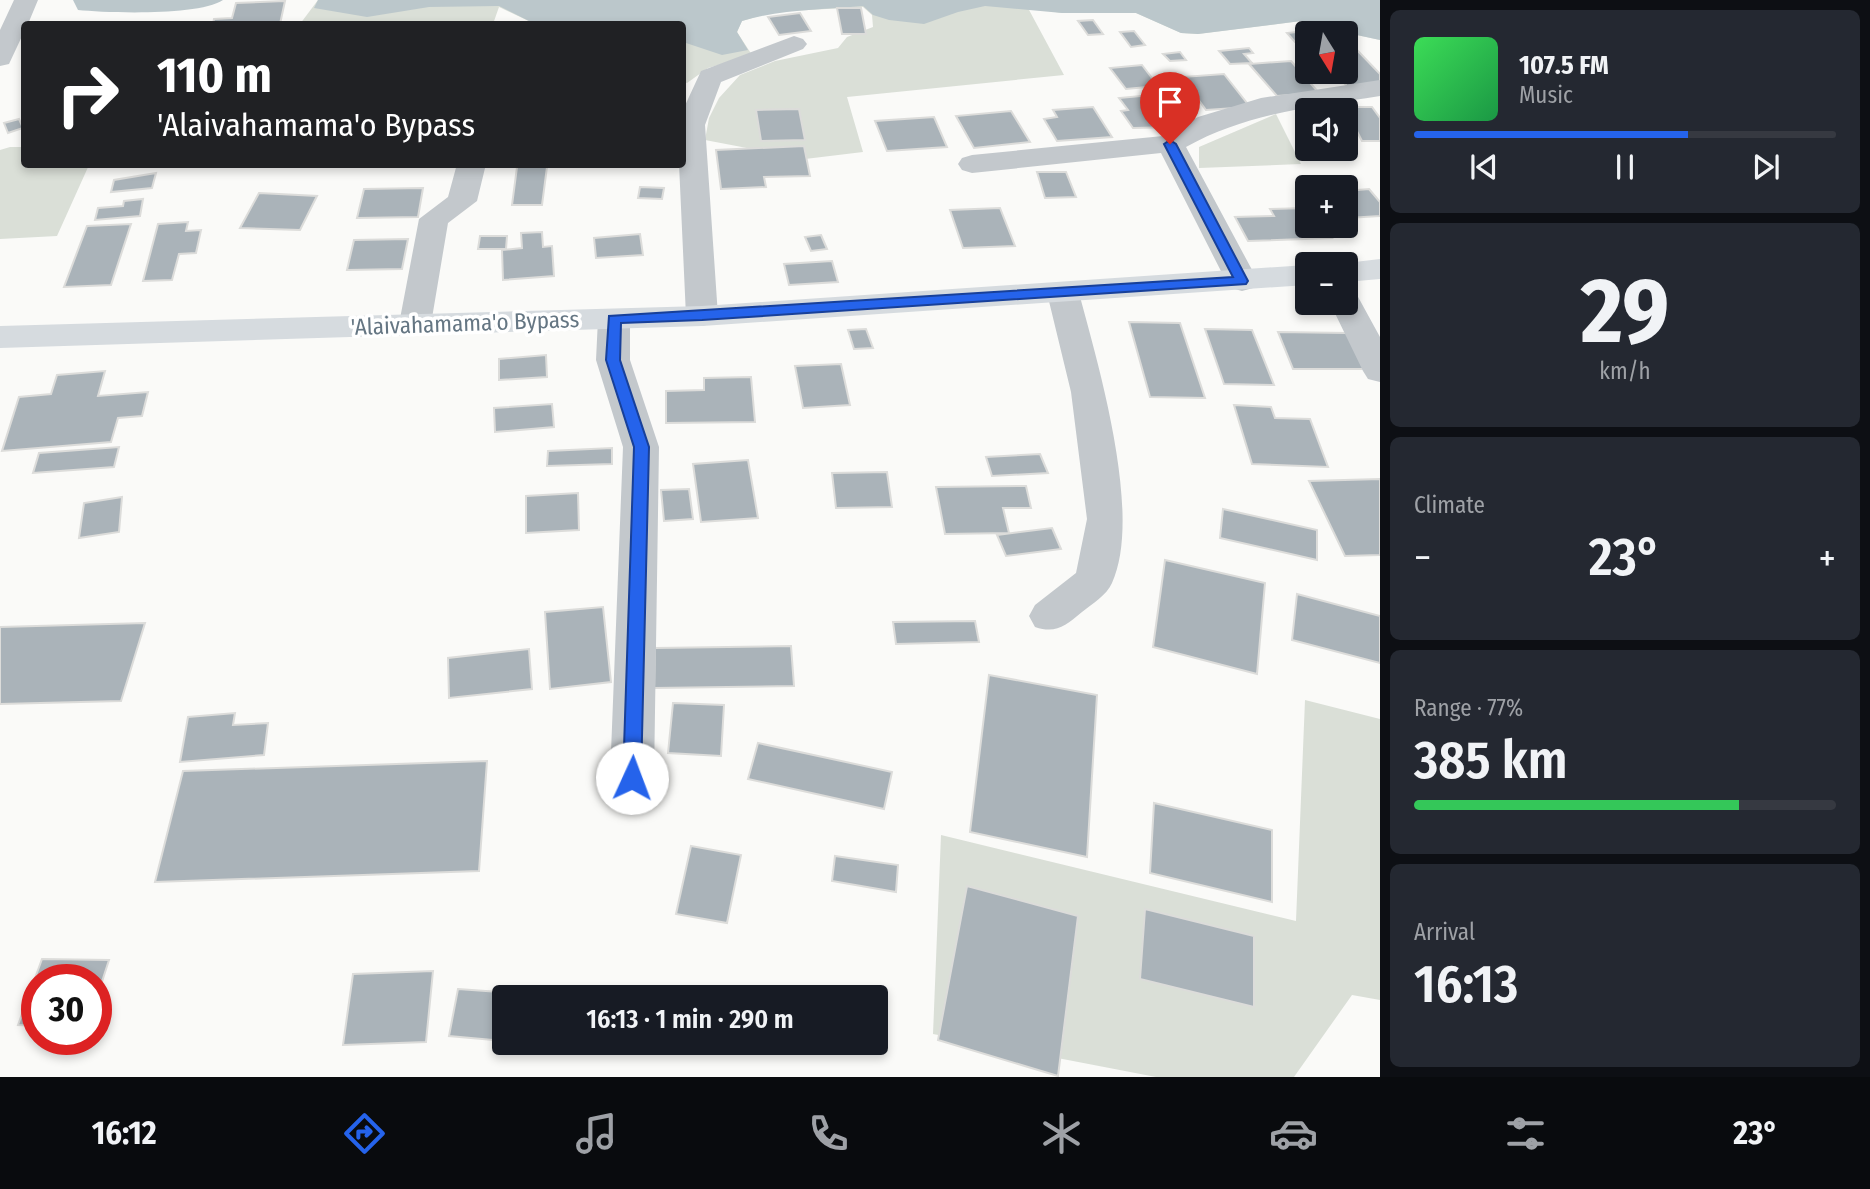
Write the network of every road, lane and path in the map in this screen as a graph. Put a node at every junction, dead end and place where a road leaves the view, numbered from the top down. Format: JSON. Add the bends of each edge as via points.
{"nodes":[{"id":1,"x":26,"y":0,"type":"edge"},
{"id":2,"x":794,"y":44,"type":"dead end"},
{"id":3,"x":0,"y":58,"type":"edge"},
{"id":4,"x":1379,"y":88,"type":"edge"},
{"id":5,"x":1170,"y":144,"type":"junction"},
{"id":6,"x":972,"y":164,"type":"dead end"},
{"id":7,"x":471,"y":168,"type":"edge"},
{"id":8,"x":1380,"y":269,"type":"edge"},
{"id":9,"x":1358,"y":271,"type":"edge"},
{"id":10,"x":1295,"y":276,"type":"edge"},
{"id":11,"x":1242,"y":281,"type":"junction"},
{"id":12,"x":1063,"y":293,"type":"junction"},
{"id":13,"x":1352,"y":315,"type":"edge"},
{"id":14,"x":702,"y":316,"type":"junction"},
{"id":15,"x":614,"y":319,"type":"junction"},
{"id":16,"x":415,"y":324,"type":"junction"},
{"id":17,"x":0,"y":337,"type":"edge"},
{"id":18,"x":1380,"y":371,"type":"edge"},
{"id":19,"x":1049,"y":616,"type":"dead end"},
{"id":20,"x":632,"y":778,"type":"dead end"}],
"edges":[{"from":1,"to":3,"type":"street"},
{"from":2,"to":14,"type":"street","via":[[710,77],[691,125]]},
{"from":4,"to":5,"type":"street","via":[[1271,104],[1209,123]]},
{"from":5,"to":6,"type":"street"},
{"from":5,"to":11,"type":"street"},
{"from":7,"to":16,"type":"street","via":[[462,201],[434,219]]},
{"from":8,"to":9,"type":"main road"},
{"from":10,"to":11,"type":"main road","name":"'Alaivahamama'o Bypass"},
{"from":11,"to":12,"type":"main road","name":"'Alaivahamama'o Bypass"},
{"from":12,"to":14,"type":"main road","name":"'Alaivahamama'o Bypass"},
{"from":12,"to":19,"type":"street","via":[[1088,392],[1106,519],[1094,580]]},
{"from":13,"to":18,"type":"street"},
{"from":14,"to":15,"type":"main road","name":"'Alaivahamama'o Bypass"},
{"from":15,"to":16,"type":"main road","name":"'Alaivahamama'o Bypass"},
{"from":15,"to":20,"type":"street","via":[[613,360],[641,447]]},
{"from":16,"to":17,"type":"main road","name":"'Alaivahamama'o Bypass"}]}
